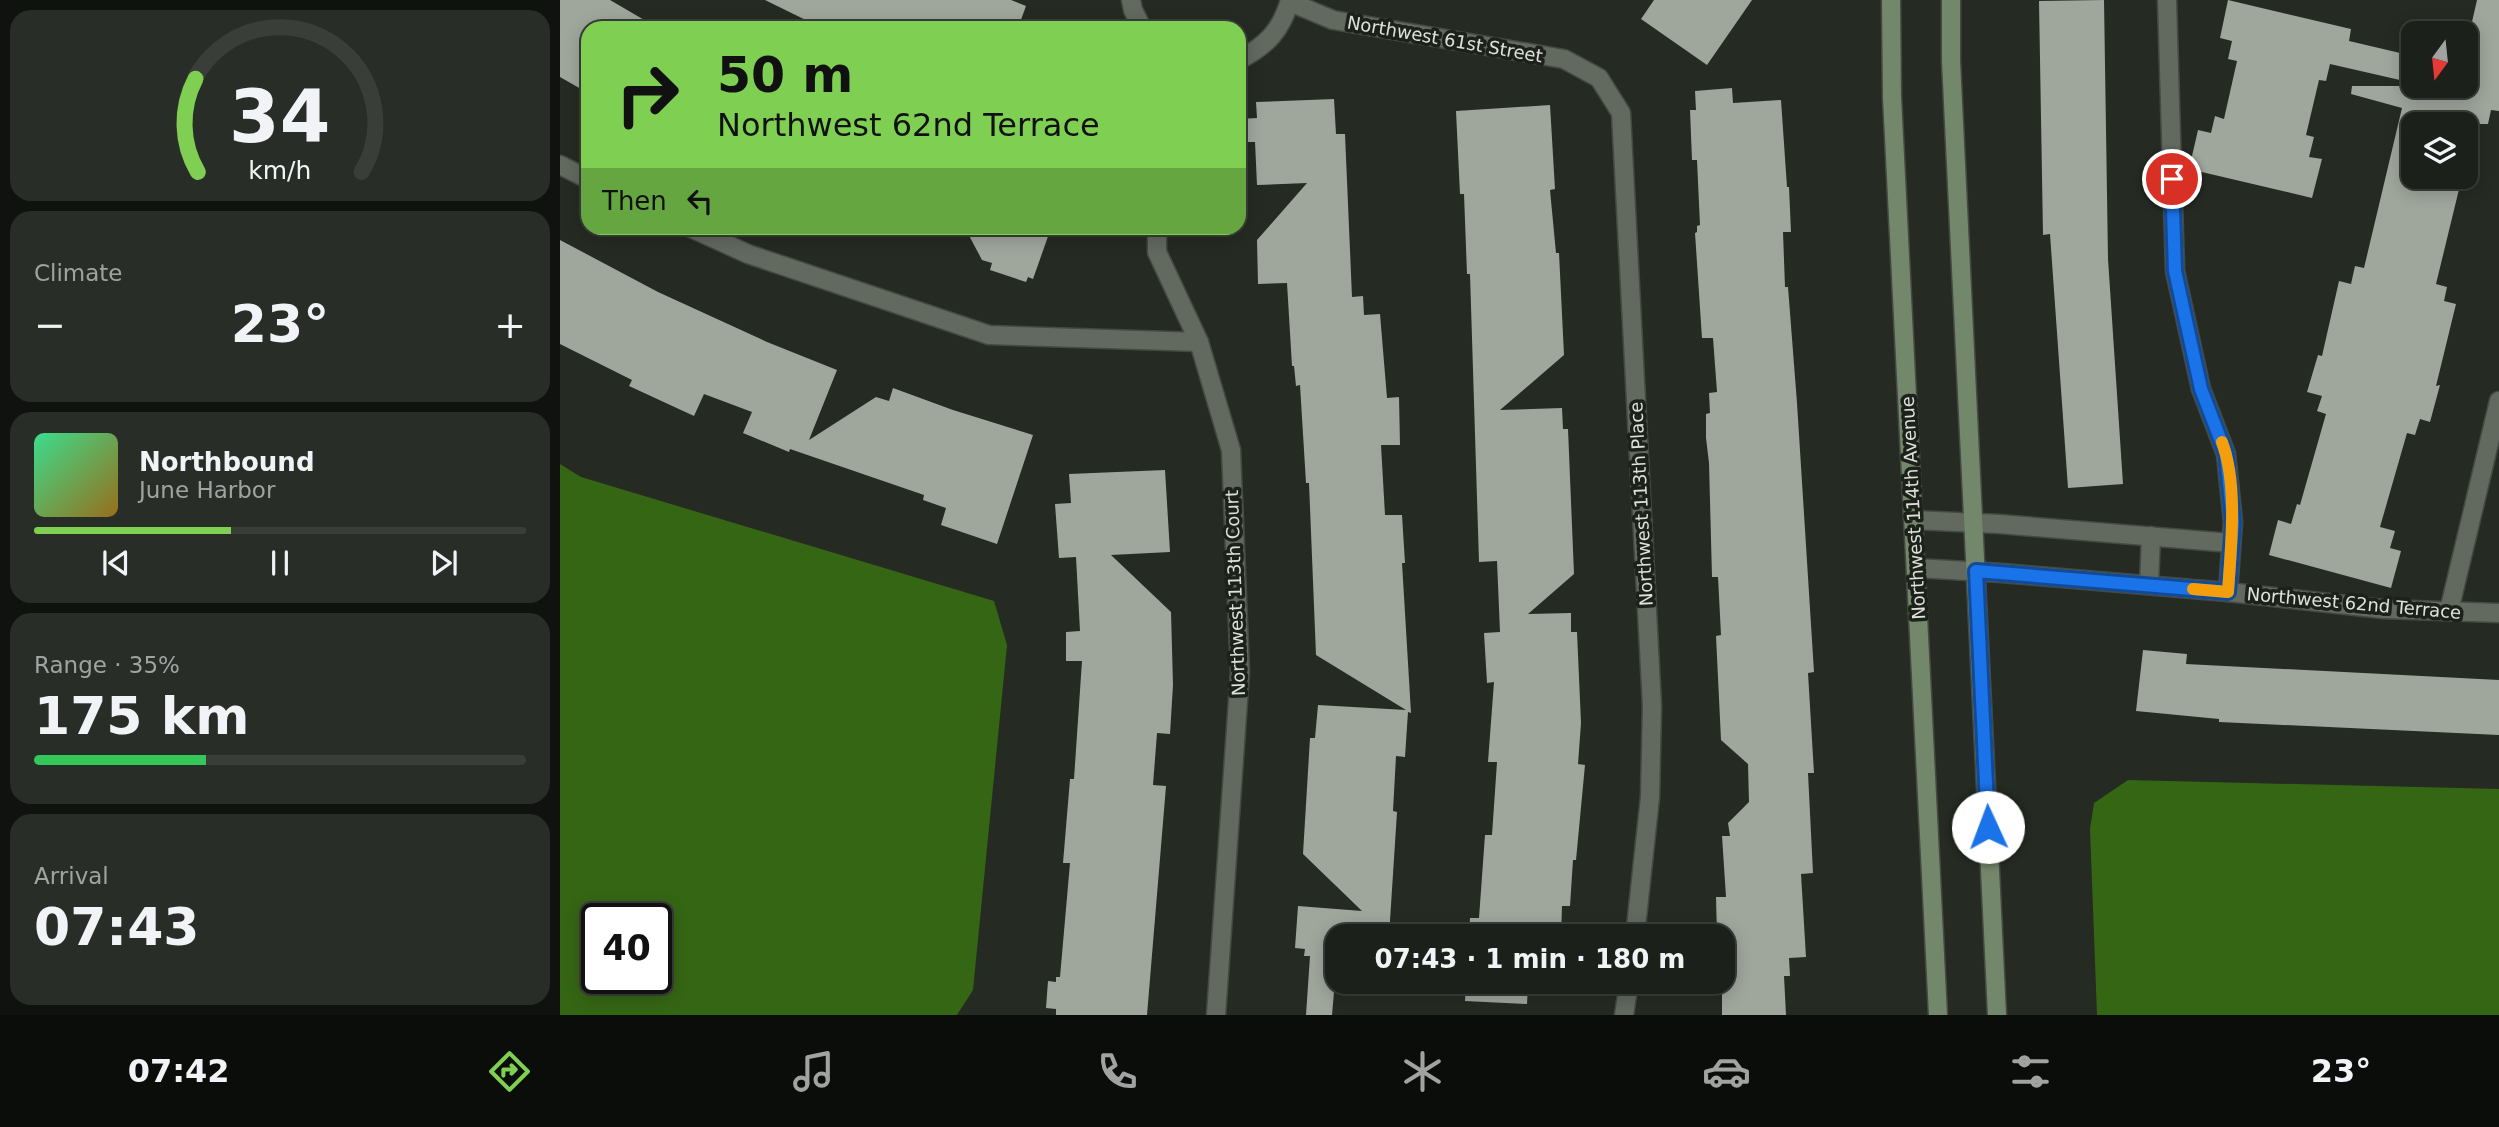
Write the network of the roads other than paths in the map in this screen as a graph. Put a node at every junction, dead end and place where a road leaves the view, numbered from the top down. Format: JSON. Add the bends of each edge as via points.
{"nodes":[{"id":1,"x":1131,"y":0,"type":"edge"},
{"id":2,"x":1891,"y":0,"type":"edge"},
{"id":3,"x":1951,"y":0,"type":"edge"},
{"id":4,"x":2167,"y":0,"type":"edge"},
{"id":5,"x":1290,"y":1,"type":"edge"},
{"id":6,"x":1138,"y":21,"type":"edge"},
{"id":7,"x":1246,"y":56,"type":"edge"},
{"id":8,"x":1600,"y":78,"type":"joint"},
{"id":9,"x":560,"y":165,"type":"edge"},
{"id":10,"x":581,"y":175,"type":"edge"},
{"id":11,"x":706,"y":235,"type":"edge"},
{"id":12,"x":1157,"y":235,"type":"edge"},
{"id":13,"x":1199,"y":342,"type":"junction"},
{"id":14,"x":2499,"y":401,"type":"edge"},
{"id":15,"x":1914,"y":520,"type":"junction"},
{"id":16,"x":1972,"y":523,"type":"junction"},
{"id":17,"x":2151,"y":536,"type":"junction"},
{"id":18,"x":2231,"y":543,"type":"junction"},
{"id":19,"x":1916,"y":568,"type":"junction"},
{"id":20,"x":1976,"y":571,"type":"junction"},
{"id":21,"x":2149,"y":585,"type":"junction"},
{"id":22,"x":2228,"y":592,"type":"junction"},
{"id":23,"x":2449,"y":611,"type":"junction"},
{"id":24,"x":2499,"y":613,"type":"edge"},
{"id":25,"x":1636,"y":924,"type":"edge"},
{"id":26,"x":1627,"y":994,"type":"edge"},
{"id":27,"x":1216,"y":1015,"type":"edge"},
{"id":28,"x":1624,"y":1015,"type":"edge"},
{"id":29,"x":1938,"y":1015,"type":"edge"},
{"id":30,"x":1997,"y":1015,"type":"edge"}],
"edges":[{"from":1,"to":6,"type":"street"},
{"from":2,"to":15,"type":"street","name":"Northwest 114th Avenue"},
{"from":3,"to":16,"type":"street"},
{"from":4,"to":18,"type":"street","via":[[2175,271],[2201,389],[2226,454]]},
{"from":5,"to":7,"type":"street","via":[[1279,28]]},
{"from":5,"to":8,"type":"street","name":"Northwest 61st Street","via":[[1333,20],[1564,59]]},
{"from":8,"to":25,"type":"street","name":"Northwest 113th Place","via":[[1621,113],[1652,706],[1650,797]]},
{"from":9,"to":10,"type":"street"},
{"from":11,"to":13,"type":"street","via":[[748,254],[989,335]]},
{"from":12,"to":13,"type":"street","name":"Northwest 113th Court","via":[[1157,252]]},
{"from":13,"to":27,"type":"street","name":"Northwest 113th Court","via":[[1231,450],[1240,672]]},
{"from":14,"to":23,"type":"street"},
{"from":15,"to":16,"type":"street"},
{"from":15,"to":19,"type":"street","name":"Northwest 114th Avenue"},
{"from":16,"to":17,"type":"street"},
{"from":16,"to":20,"type":"street"},
{"from":17,"to":18,"type":"street"},
{"from":17,"to":21,"type":"street"},
{"from":18,"to":22,"type":"street"},
{"from":19,"to":20,"type":"street","name":"Northwest 62nd Terrace"},
{"from":19,"to":29,"type":"street","name":"Northwest 114th Avenue"},
{"from":20,"to":21,"type":"street","name":"Northwest 62nd Terrace"},
{"from":20,"to":30,"type":"street"},
{"from":21,"to":22,"type":"street","name":"Northwest 62nd Terrace"},
{"from":22,"to":23,"type":"street","name":"Northwest 62nd Terrace","via":[[2384,609]]},
{"from":23,"to":24,"type":"street","name":"Northwest 62nd Terrace"},
{"from":26,"to":28,"type":"street"}]}
